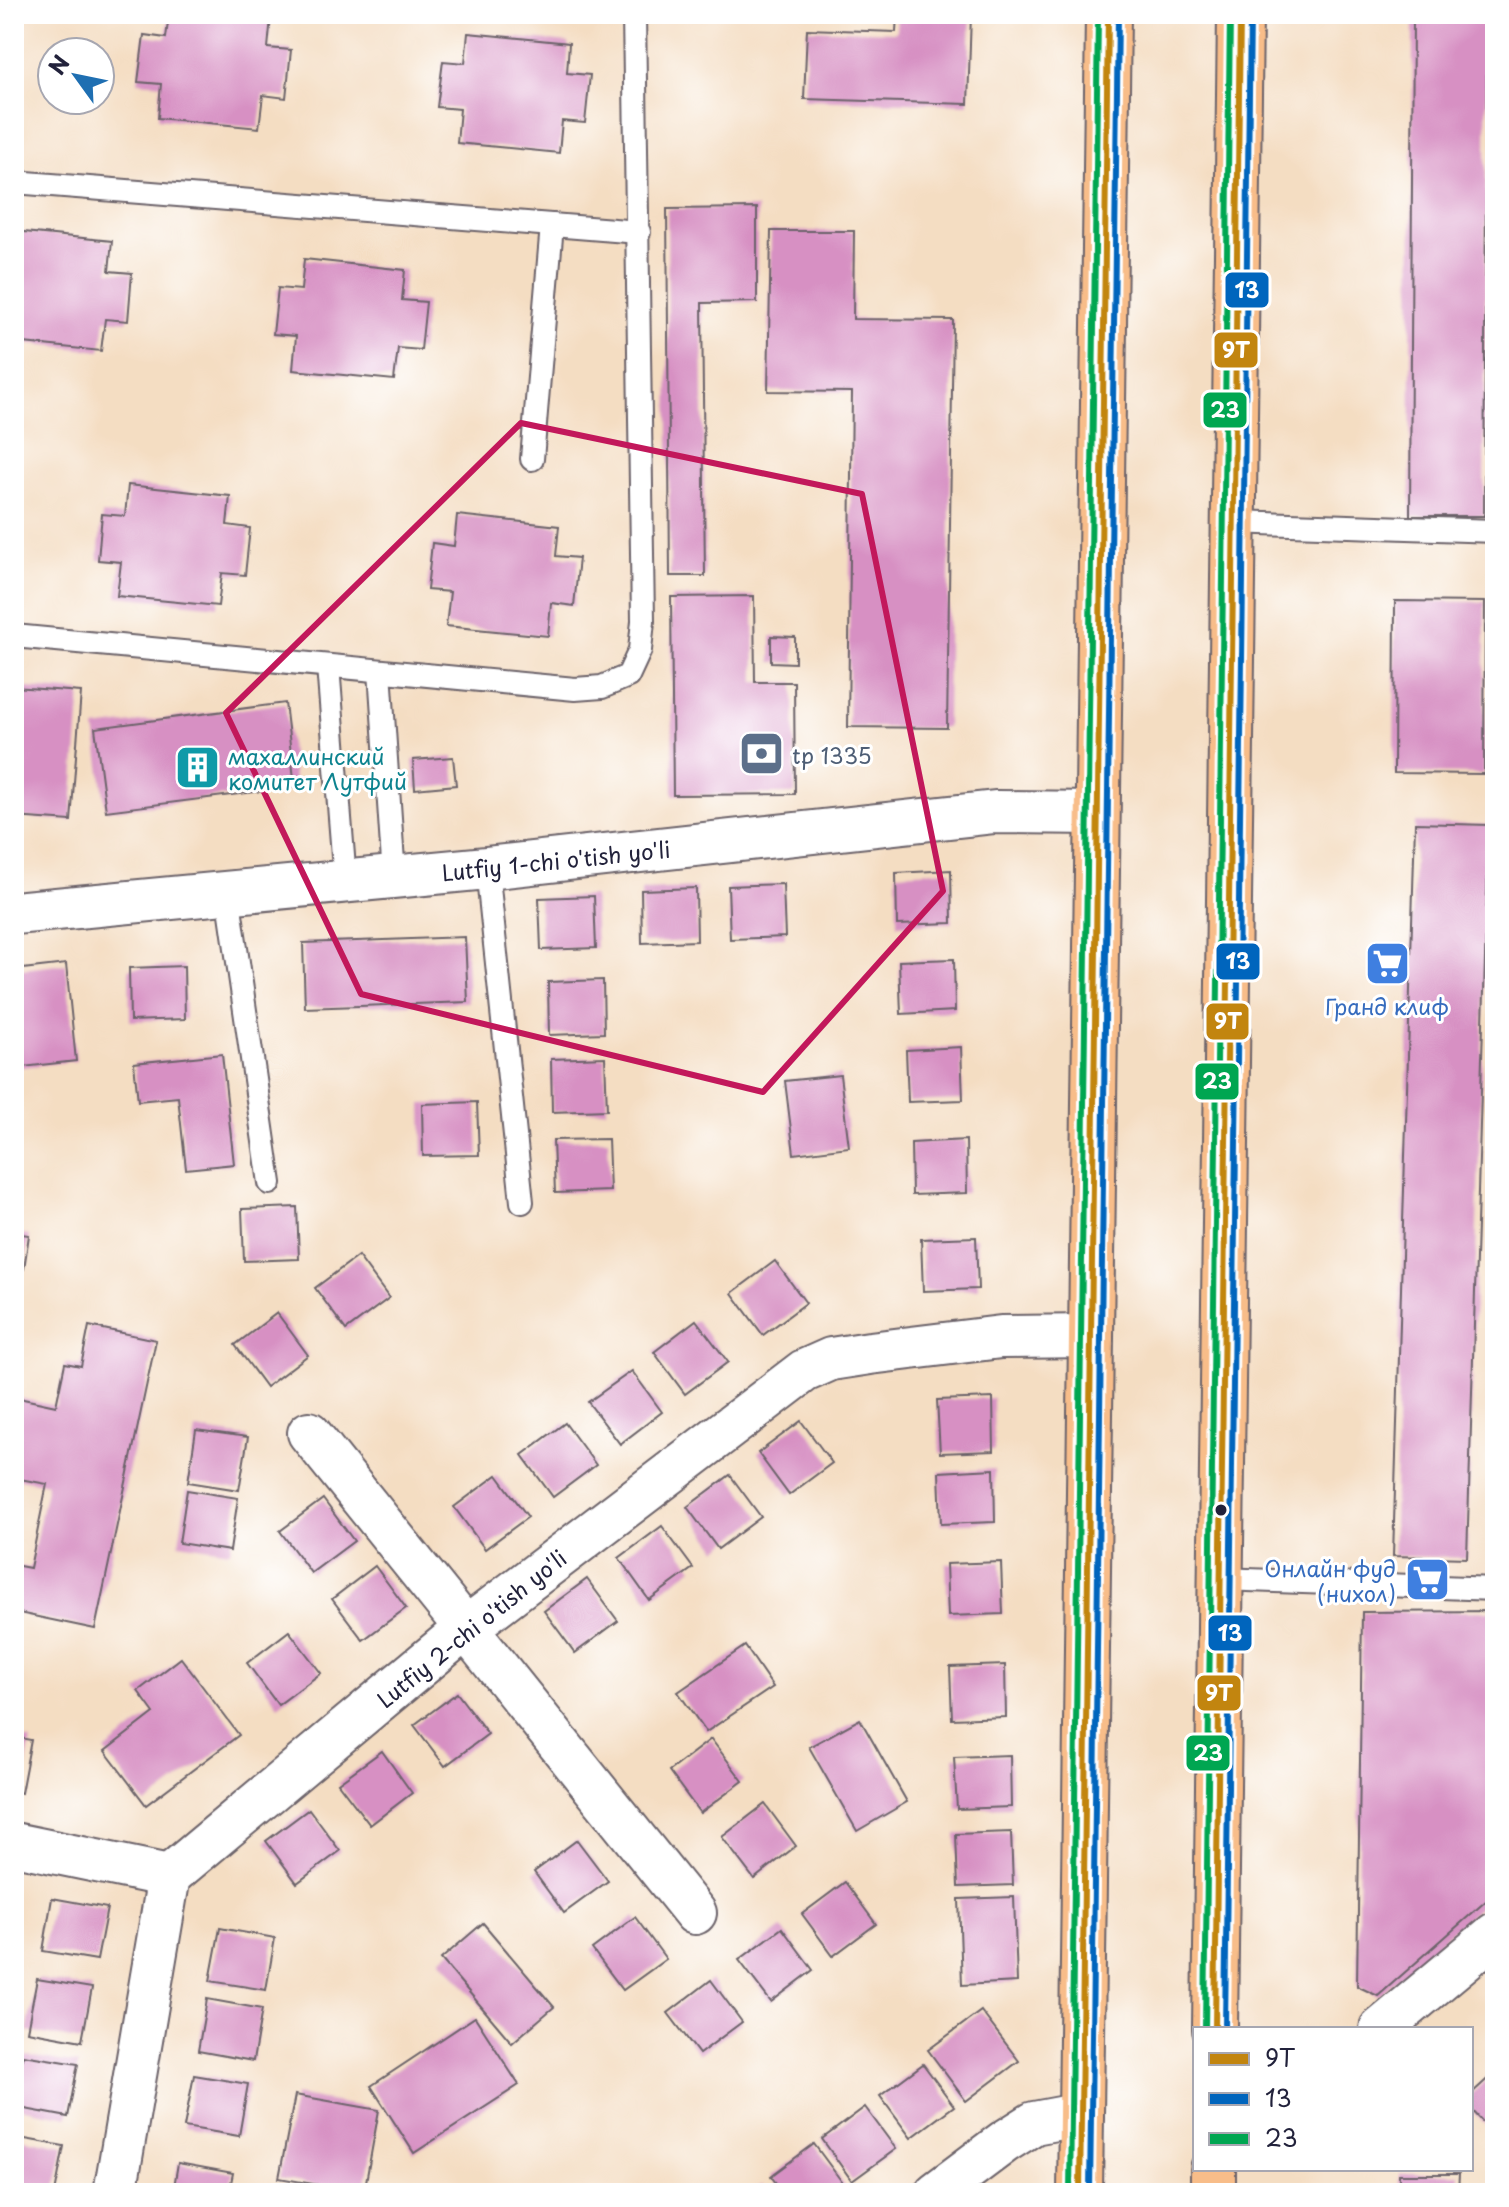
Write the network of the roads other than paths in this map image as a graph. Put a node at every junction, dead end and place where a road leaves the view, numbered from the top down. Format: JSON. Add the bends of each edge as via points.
{"nodes":[{"id":1,"x":634,"y":14,"type":"edge"},
{"id":2,"x":1108,"y":14,"type":"edge"},
{"id":3,"x":1240,"y":14,"type":"edge"},
{"id":4,"x":14,"y":182,"type":"edge"},
{"id":5,"x":552,"y":225,"type":"junction"},
{"id":6,"x":639,"y":232,"type":"junction"},
{"id":7,"x":532,"y":459,"type":"dead end"},
{"id":8,"x":1234,"y":522,"type":"junction"},
{"id":9,"x":1495,"y":531,"type":"edge"},
{"id":10,"x":14,"y":636,"type":"edge"},
{"id":11,"x":328,"y":666,"type":"junction"},
{"id":12,"x":380,"y":671,"type":"junction"},
{"id":13,"x":1098,"y":813,"type":"junction"},
{"id":14,"x":487,"y":868,"type":"junction"},
{"id":15,"x":394,"y":877,"type":"junction"},
{"id":16,"x":345,"y":881,"type":"junction"},
{"id":17,"x":228,"y":893,"type":"junction"},
{"id":18,"x":14,"y":913,"type":"edge"},
{"id":19,"x":270,"y":1183,"type":"dead end"},
{"id":20,"x":522,"y":1202,"type":"dead end"},
{"id":21,"x":1092,"y":1336,"type":"junction"},
{"id":22,"x":309,"y":1433,"type":"dead end"},
{"id":23,"x":1221,"y":1579,"type":"junction"},
{"id":24,"x":1495,"y":1589,"type":"edge"},
{"id":25,"x":465,"y":1629,"type":"junction"},
{"id":26,"x":14,"y":1844,"type":"edge"},
{"id":27,"x":169,"y":1876,"type":"junction"},
{"id":28,"x":695,"y":1913,"type":"dead end"},
{"id":29,"x":1495,"y":1934,"type":"edge"},
{"id":30,"x":1215,"y":2027,"type":"edge"},
{"id":31,"x":1383,"y":2027,"type":"edge"},
{"id":32,"x":1082,"y":2114,"type":"junction"},
{"id":33,"x":1213,"y":2171,"type":"edge"},
{"id":34,"x":115,"y":2193,"type":"edge"},
{"id":35,"x":936,"y":2193,"type":"edge"},
{"id":36,"x":1080,"y":2193,"type":"edge"},
{"id":37,"x":1213,"y":2193,"type":"edge"}],
"edges":[{"from":1,"to":6,"type":"lane"},
{"from":2,"to":13,"type":"main road"},
{"from":3,"to":8,"type":"main road"},
{"from":4,"to":5,"type":"lane"},
{"from":5,"to":6,"type":"lane"},
{"from":5,"to":7,"type":"lane"},
{"from":6,"to":12,"type":"lane","via":[[643,621],[640,650],[628,676],[602,687],[575,689]]},
{"from":8,"to":9,"type":"lane"},
{"from":8,"to":23,"type":"main road"},
{"from":10,"to":11,"type":"lane"},
{"from":11,"to":12,"type":"lane"},
{"from":11,"to":16,"type":"lane"},
{"from":12,"to":15,"type":"lane"},
{"from":13,"to":14,"type":"street","name":"Lutfiy 1-chi o'tish yo'li","via":[[995,812]]},
{"from":13,"to":21,"type":"main road"},
{"from":14,"to":15,"type":"street","name":"Lutfiy 1-chi o'tish yo'li"},
{"from":14,"to":20,"type":"lane"},
{"from":15,"to":16,"type":"street","name":"Lutfiy 1-chi o'tish yo'li"},
{"from":16,"to":17,"type":"street","name":"Lutfiy 1-chi o'tish yo'li"},
{"from":17,"to":18,"type":"street","name":"Lutfiy 1-chi o'tish yo'li"},
{"from":17,"to":19,"type":"lane"},
{"from":21,"to":25,"type":"street","name":"Lutfiy 2-chi o'tish yo'li","via":[[1001,1337],[831,1359],[804,1371]]},
{"from":21,"to":32,"type":"main road"},
{"from":22,"to":25,"type":"street"},
{"from":23,"to":24,"type":"lane"},
{"from":23,"to":30,"type":"main road"},
{"from":25,"to":27,"type":"street","name":"Lutfiy 2-chi o'tish yo'li"},
{"from":25,"to":28,"type":"street"},
{"from":26,"to":27,"type":"street"},
{"from":27,"to":34,"type":"street"},
{"from":29,"to":31,"type":"street"},
{"from":32,"to":35,"type":"street","via":[[1034,2123]]},
{"from":32,"to":36,"type":"main road"},
{"from":33,"to":37,"type":"main road"}]}
